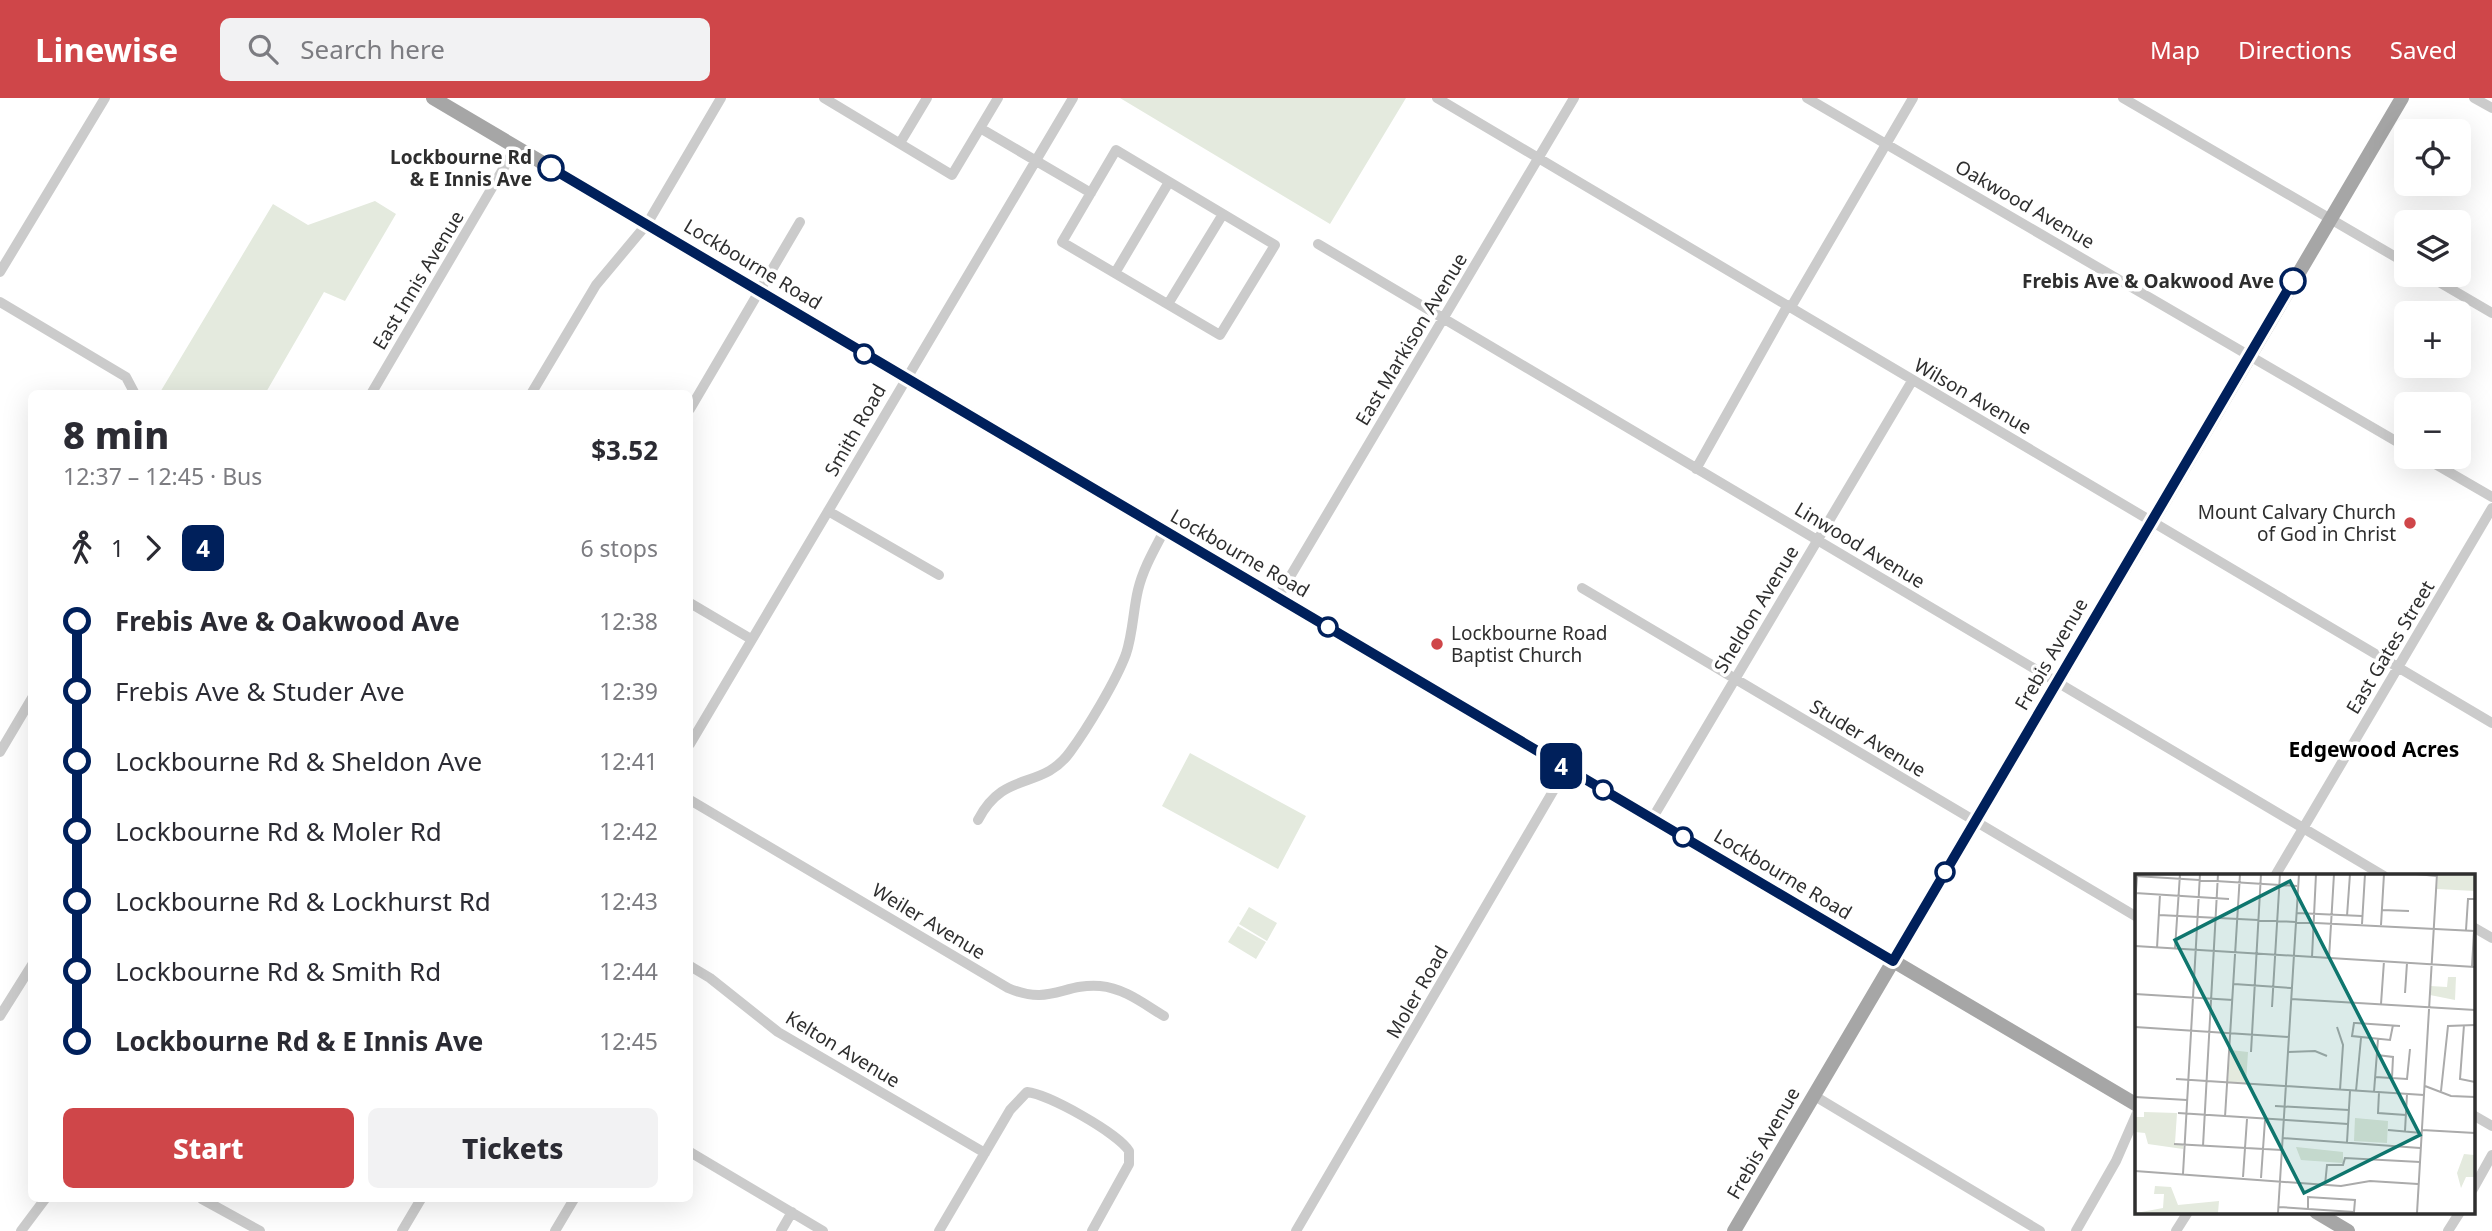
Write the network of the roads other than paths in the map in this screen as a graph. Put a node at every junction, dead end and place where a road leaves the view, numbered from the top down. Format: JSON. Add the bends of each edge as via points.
{"nodes":[{"id":1,"x":105,"y":98,"type":"edge"},
{"id":2,"x":433,"y":98,"type":"edge"},
{"id":3,"x":721,"y":98,"type":"edge"},
{"id":4,"x":927,"y":98,"type":"edge"},
{"id":5,"x":998,"y":98,"type":"edge"},
{"id":6,"x":1073,"y":98,"type":"edge"},
{"id":7,"x":1437,"y":98,"type":"edge"},
{"id":8,"x":1574,"y":98,"type":"edge"},
{"id":9,"x":1807,"y":98,"type":"edge"},
{"id":10,"x":1913,"y":98,"type":"edge"},
{"id":11,"x":2123,"y":98,"type":"edge"},
{"id":12,"x":2402,"y":98,"type":"edge"},
{"id":13,"x":2474,"y":98,"type":"edge"},
{"id":14,"x":832,"y":100,"type":"edge"},
{"id":15,"x":2492,"y":108,"type":"edge"},
{"id":16,"x":980,"y":128,"type":"junction"},
{"id":17,"x":900,"y":144,"type":"junction"},
{"id":18,"x":1886,"y":144,"type":"junction"},
{"id":19,"x":516,"y":148,"type":"junction"},
{"id":20,"x":1539,"y":158,"type":"junction"},
{"id":21,"x":1036,"y":161,"type":"junction"},
{"id":22,"x":1169,"y":182,"type":"junction"},
{"id":23,"x":1091,"y":193,"type":"junction"},
{"id":24,"x":1223,"y":214,"type":"junction"},
{"id":25,"x":2330,"y":218,"type":"junction"},
{"id":26,"x":800,"y":222,"type":"dead end"},
{"id":27,"x":647,"y":223,"type":"junction"},
{"id":28,"x":1318,"y":244,"type":"dead end"},
{"id":29,"x":2394,"y":256,"type":"edge"},
{"id":30,"x":0,"y":272,"type":"edge"},
{"id":31,"x":1115,"y":272,"type":"junction"},
{"id":32,"x":2448,"y":287,"type":"edge"},
{"id":33,"x":759,"y":290,"type":"junction"},
{"id":34,"x":0,"y":302,"type":"edge"},
{"id":35,"x":1168,"y":304,"type":"junction"},
{"id":36,"x":1790,"y":306,"type":"junction"},
{"id":37,"x":2492,"y":313,"type":"edge"},
{"id":38,"x":1443,"y":319,"type":"junction"},
{"id":39,"x":2249,"y":355,"type":"junction"},
{"id":40,"x":905,"y":378,"type":"junction"},
{"id":41,"x":1912,"y":381,"type":"junction"},
{"id":42,"x":133,"y":390,"type":"edge"},
{"id":43,"x":373,"y":390,"type":"edge"},
{"id":44,"x":533,"y":390,"type":"edge"},
{"id":45,"x":693,"y":404,"type":"edge"},
{"id":46,"x":2394,"y":440,"type":"edge"},
{"id":47,"x":1696,"y":469,"type":"junction"},
{"id":48,"x":2444,"y":469,"type":"edge"},
{"id":49,"x":2492,"y":497,"type":"edge"},
{"id":50,"x":2492,"y":508,"type":"edge"},
{"id":51,"x":828,"y":511,"type":"junction"},
{"id":52,"x":2151,"y":521,"type":"junction"},
{"id":53,"x":1164,"y":531,"type":"junction"},
{"id":54,"x":1818,"y":540,"type":"junction"},
{"id":55,"x":939,"y":575,"type":"dead end"},
{"id":56,"x":1582,"y":588,"type":"dead end"},
{"id":57,"x":1278,"y":597,"type":"junction"},
{"id":58,"x":693,"y":605,"type":"edge"},
{"id":59,"x":751,"y":639,"type":"junction"},
{"id":60,"x":2397,"y":667,"type":"junction"},
{"id":61,"x":1735,"y":680,"type":"junction"},
{"id":62,"x":2057,"y":682,"type":"junction"},
{"id":63,"x":28,"y":705,"type":"edge"},
{"id":64,"x":2492,"y":723,"type":"edge"},
{"id":65,"x":693,"y":739,"type":"edge"},
{"id":66,"x":0,"y":752,"type":"edge"},
{"id":67,"x":1566,"y":769,"type":"junction"},
{"id":68,"x":693,"y":802,"type":"edge"},
{"id":69,"x":1653,"y":819,"type":"junction"},
{"id":70,"x":978,"y":820,"type":"dead end"},
{"id":71,"x":1975,"y":821,"type":"junction"},
{"id":72,"x":2303,"y":828,"type":"junction"},
{"id":73,"x":2276,"y":874,"type":"edge"},
{"id":74,"x":2381,"y":874,"type":"edge"},
{"id":75,"x":2135,"y":915,"type":"edge"},
{"id":76,"x":2474,"y":928,"type":"edge"},
{"id":77,"x":2492,"y":938,"type":"edge"},
{"id":78,"x":1893,"y":961,"type":"junction"},
{"id":79,"x":693,"y":968,"type":"edge"},
{"id":80,"x":28,"y":971,"type":"edge"},
{"id":81,"x":0,"y":1016,"type":"edge"},
{"id":82,"x":1164,"y":1016,"type":"dead end"},
{"id":83,"x":1813,"y":1095,"type":"junction"},
{"id":84,"x":2135,"y":1104,"type":"edge"},
{"id":85,"x":2474,"y":1116,"type":"edge"},
{"id":86,"x":2135,"y":1117,"type":"edge"},
{"id":87,"x":2492,"y":1126,"type":"edge"},
{"id":88,"x":985,"y":1153,"type":"junction"},
{"id":89,"x":693,"y":1154,"type":"edge"},
{"id":90,"x":2492,"y":1155,"type":"edge"},
{"id":91,"x":2474,"y":1187,"type":"edge"},
{"id":92,"x":43,"y":1202,"type":"edge"},
{"id":93,"x":211,"y":1202,"type":"edge"},
{"id":94,"x":419,"y":1202,"type":"edge"},
{"id":95,"x":572,"y":1202,"type":"edge"},
{"id":96,"x":792,"y":1212,"type":"junction"},
{"id":97,"x":2187,"y":1214,"type":"edge"},
{"id":98,"x":2319,"y":1214,"type":"edge"},
{"id":99,"x":2458,"y":1214,"type":"edge"},
{"id":100,"x":1740,"y":1229,"type":"edge"},
{"id":101,"x":21,"y":1231,"type":"edge"},
{"id":102,"x":260,"y":1231,"type":"edge"},
{"id":103,"x":402,"y":1231,"type":"edge"},
{"id":104,"x":555,"y":1231,"type":"edge"},
{"id":105,"x":780,"y":1231,"type":"edge"},
{"id":106,"x":823,"y":1231,"type":"edge"},
{"id":107,"x":939,"y":1231,"type":"edge"},
{"id":108,"x":1092,"y":1231,"type":"edge"},
{"id":109,"x":1296,"y":1231,"type":"edge"},
{"id":110,"x":2040,"y":1231,"type":"edge"},
{"id":111,"x":2076,"y":1231,"type":"edge"},
{"id":112,"x":2176,"y":1231,"type":"edge"},
{"id":113,"x":2348,"y":1231,"type":"edge"},
{"id":114,"x":2448,"y":1231,"type":"edge"}],
"edges":[{"from":1,"to":30,"type":"street"},
{"from":2,"to":19,"type":"main road","name":"Lockbourne Road"},
{"from":3,"to":27,"type":"street"},
{"from":4,"to":17,"type":"street"},
{"from":5,"to":16,"type":"street"},
{"from":6,"to":21,"type":"street","name":"Smith Road"},
{"from":7,"to":20,"type":"street","name":"Wilson Avenue"},
{"from":8,"to":20,"type":"street","name":"East Markison Avenue"},
{"from":9,"to":18,"type":"street","name":"Oakwood Avenue"},
{"from":10,"to":18,"type":"street"},
{"from":11,"to":25,"type":"street"},
{"from":12,"to":25,"type":"main road","name":"Frebis Avenue"},
{"from":13,"to":15,"type":"street"},
{"from":14,"to":17,"type":"street"},
{"from":16,"to":17,"type":"street","via":[[952,175]]},
{"from":16,"to":21,"type":"street"},
{"from":18,"to":36,"type":"street"},
{"from":18,"to":39,"type":"street","name":"Oakwood Avenue"},
{"from":19,"to":27,"type":"main road","name":"Lockbourne Road"},
{"from":19,"to":43,"type":"street","name":"East Innis Avenue"},
{"from":20,"to":36,"type":"street","name":"Wilson Avenue"},
{"from":20,"to":38,"type":"street","name":"East Markison Avenue"},
{"from":21,"to":23,"type":"street"},
{"from":21,"to":40,"type":"street","name":"Smith Road"},
{"from":22,"to":23,"type":"street","via":[[1116,150]]},
{"from":22,"to":24,"type":"street"},
{"from":22,"to":31,"type":"street"},
{"from":23,"to":31,"type":"street","via":[[1062,242]]},
{"from":24,"to":35,"type":"street"},
{"from":24,"to":35,"type":"street","via":[[1275,245],[1220,335]]},
{"from":25,"to":29,"type":"street"},
{"from":25,"to":39,"type":"main road","name":"Frebis Avenue"},
{"from":26,"to":33,"type":"street"},
{"from":27,"to":33,"type":"main road","name":"Lockbourne Road"},
{"from":27,"to":44,"type":"street","via":[[596,285]]},
{"from":28,"to":38,"type":"street","name":"Linwood Avenue"},
{"from":31,"to":35,"type":"street"},
{"from":32,"to":37,"type":"street"},
{"from":33,"to":40,"type":"main road","name":"Lockbourne Road"},
{"from":33,"to":45,"type":"street"},
{"from":34,"to":42,"type":"street","via":[[125,377]]},
{"from":36,"to":41,"type":"street","name":"Wilson Avenue"},
{"from":36,"to":47,"type":"street"},
{"from":38,"to":47,"type":"street","name":"Linwood Avenue"},
{"from":38,"to":57,"type":"street","name":"East Markison Avenue"},
{"from":39,"to":46,"type":"street","name":"Oakwood Avenue"},
{"from":39,"to":52,"type":"main road","name":"Frebis Avenue"},
{"from":40,"to":51,"type":"street","name":"Smith Road"},
{"from":40,"to":53,"type":"main road","name":"Lockbourne Road"},
{"from":41,"to":52,"type":"street","name":"Wilson Avenue"},
{"from":41,"to":54,"type":"street","name":"Sheldon Avenue"},
{"from":47,"to":54,"type":"street","name":"Linwood Avenue"},
{"from":48,"to":49,"type":"street"},
{"from":50,"to":60,"type":"street","name":"East Gates Street"},
{"from":51,"to":55,"type":"street"},
{"from":51,"to":59,"type":"street","name":"Smith Road"},
{"from":52,"to":60,"type":"street","name":"Wilson Avenue"},
{"from":52,"to":62,"type":"main road","name":"Frebis Avenue"},
{"from":53,"to":57,"type":"main road","name":"Lockbourne Road"},
{"from":53,"to":70,"type":"street","via":[[1138,591],[1122,663],[1071,751],[1051,772],[999,792]]},
{"from":54,"to":61,"type":"street","name":"Sheldon Avenue"},
{"from":54,"to":62,"type":"street","name":"Linwood Avenue"},
{"from":56,"to":61,"type":"street","name":"Studer Avenue"},
{"from":57,"to":67,"type":"main road","name":"Lockbourne Road"},
{"from":58,"to":59,"type":"street"},
{"from":59,"to":65,"type":"street","name":"Smith Road"},
{"from":60,"to":64,"type":"street","name":"Wilson Avenue"},
{"from":60,"to":72,"type":"street","name":"East Gates Street"},
{"from":61,"to":69,"type":"street","name":"Sheldon Avenue"},
{"from":61,"to":71,"type":"street","name":"Studer Avenue"},
{"from":62,"to":71,"type":"main road","name":"Frebis Avenue"},
{"from":62,"to":72,"type":"street","name":"Linwood Avenue"},
{"from":63,"to":66,"type":"street"},
{"from":67,"to":69,"type":"main road","name":"Lockbourne Road"},
{"from":67,"to":109,"type":"street","name":"Moler Road"},
{"from":68,"to":82,"type":"street","name":"Weiler Avenue","via":[[1008,988],[1038,996],[1098,986],[1127,994]]},
{"from":69,"to":78,"type":"main road","name":"Lockbourne Road"},
{"from":71,"to":75,"type":"street","name":"Studer Avenue"},
{"from":71,"to":78,"type":"main road","name":"Frebis Avenue"},
{"from":72,"to":73,"type":"street","name":"East Gates Street"},
{"from":72,"to":74,"type":"street","name":"Linwood Avenue"},
{"from":76,"to":77,"type":"street"},
{"from":78,"to":83,"type":"main road","name":"Frebis Avenue"},
{"from":78,"to":84,"type":"main road","name":"Lockbourne Road"},
{"from":79,"to":88,"type":"street","name":"Kelton Avenue","via":[[778,1032]]},
{"from":80,"to":81,"type":"street"},
{"from":83,"to":100,"type":"main road","name":"Frebis Avenue"},
{"from":83,"to":110,"type":"street"},
{"from":85,"to":87,"type":"street"},
{"from":86,"to":111,"type":"street"},
{"from":88,"to":107,"type":"street"},
{"from":88,"to":108,"type":"street","via":[[1018,1098],[1027,1092],[1050,1098],[1126,1145],[1131,1157]]},
{"from":89,"to":96,"type":"street"},
{"from":90,"to":91,"type":"street"},
{"from":92,"to":101,"type":"street"},
{"from":93,"to":102,"type":"street"},
{"from":94,"to":103,"type":"street"},
{"from":95,"to":104,"type":"street"},
{"from":96,"to":105,"type":"street"},
{"from":96,"to":106,"type":"street"},
{"from":97,"to":112,"type":"street"},
{"from":98,"to":113,"type":"main road"},
{"from":99,"to":114,"type":"street"}]}
